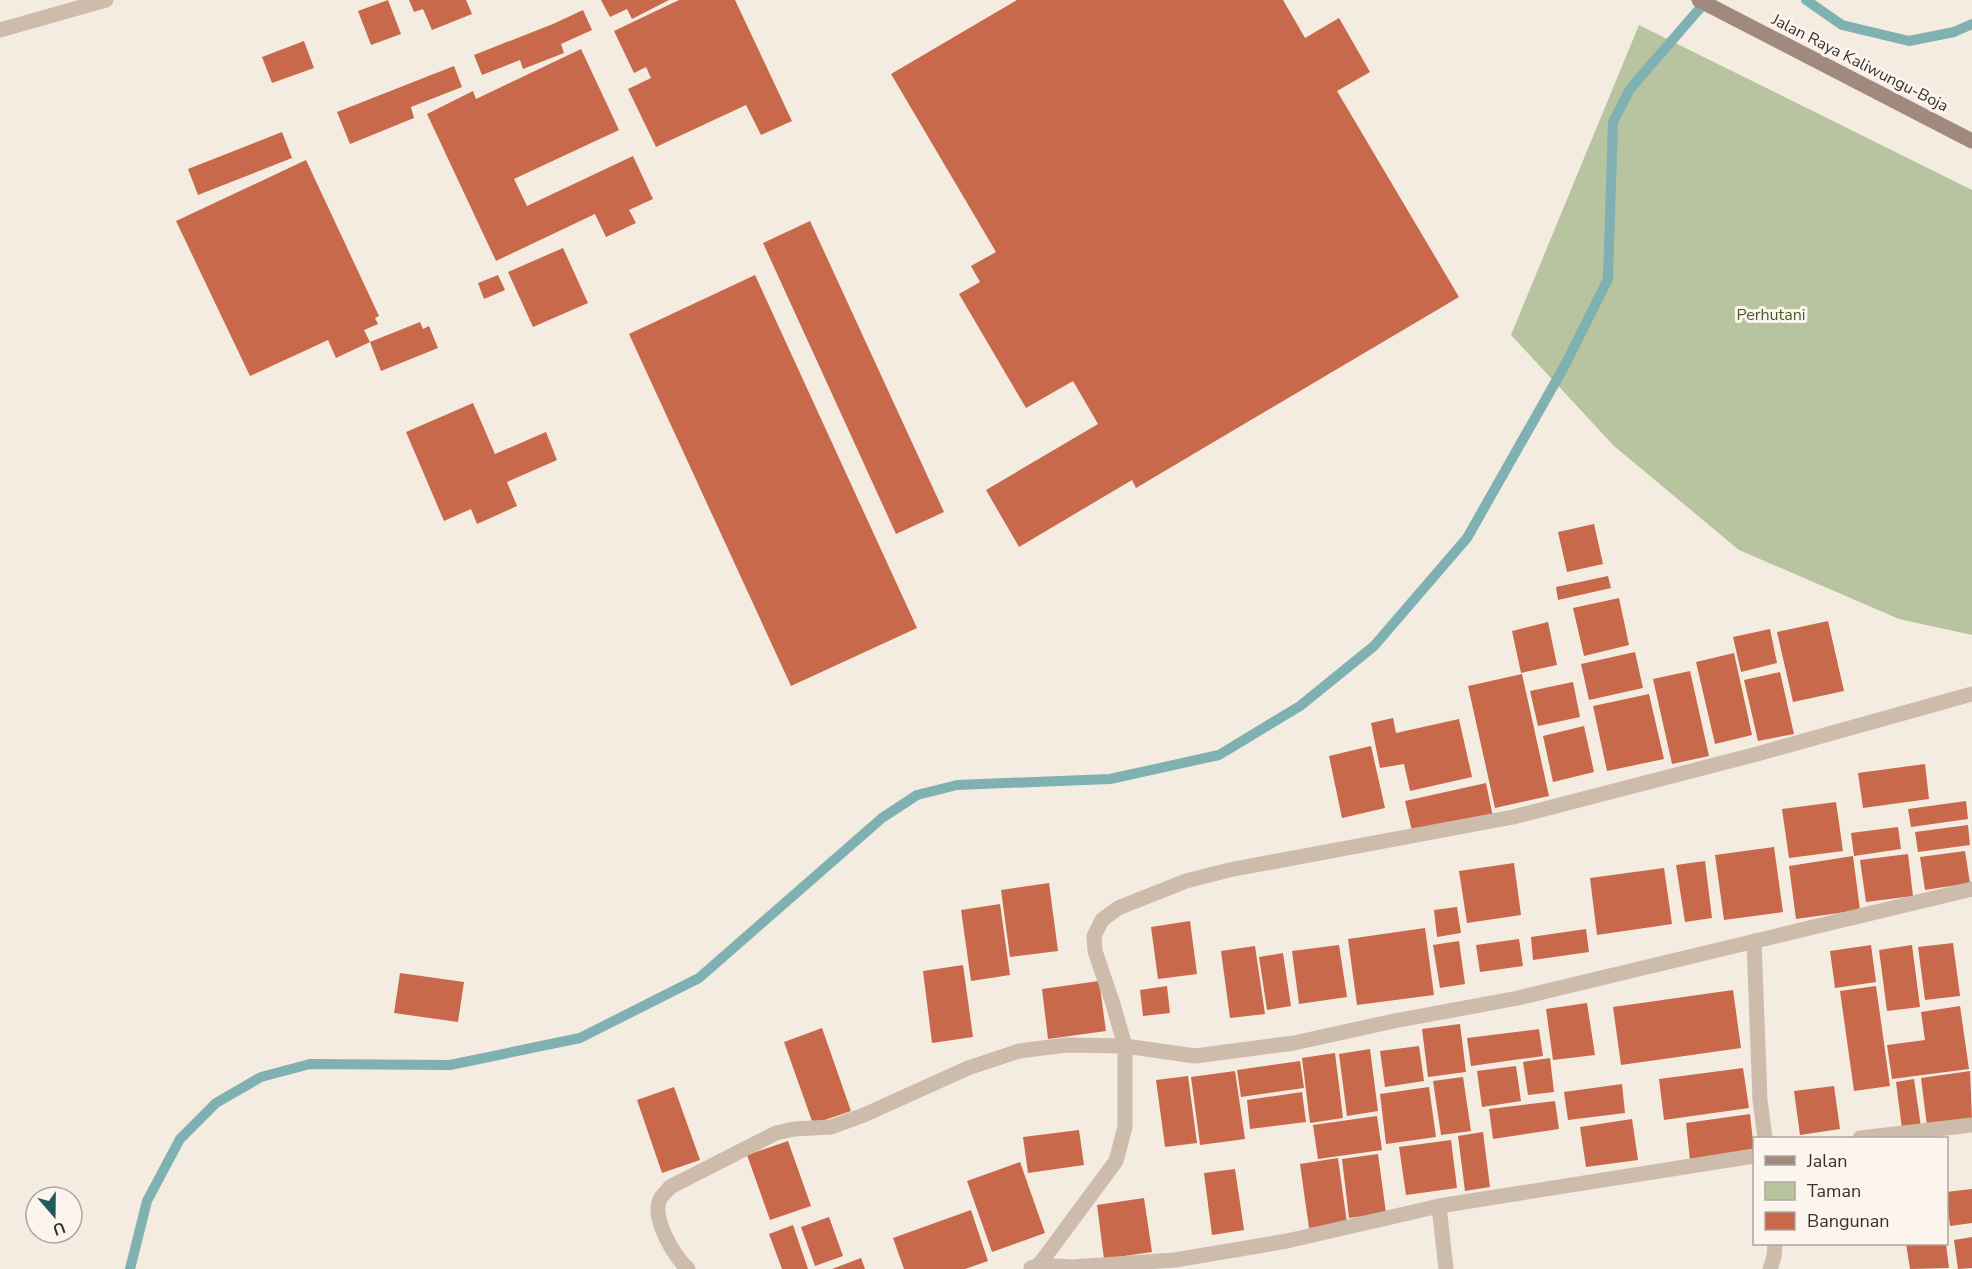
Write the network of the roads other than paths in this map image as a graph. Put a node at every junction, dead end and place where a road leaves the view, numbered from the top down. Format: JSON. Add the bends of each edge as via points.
{"nodes":[{"id":1,"x":106,"y":0,"type":"edge"},
{"id":2,"x":1699,"y":0,"type":"edge"},
{"id":3,"x":0,"y":30,"type":"edge"},
{"id":4,"x":1972,"y":141,"type":"edge"},
{"id":5,"x":1972,"y":694,"type":"edge"},
{"id":6,"x":1972,"y":889,"type":"edge"},
{"id":7,"x":1754,"y":941,"type":"junction"},
{"id":8,"x":1125,"y":1046,"type":"junction"},
{"id":9,"x":1972,"y":1125,"type":"edge"},
{"id":10,"x":1765,"y":1137,"type":"edge"},
{"id":11,"x":1869,"y":1137,"type":"edge"},
{"id":12,"x":1753,"y":1156,"type":"edge"},
{"id":13,"x":1439,"y":1206,"type":"junction"},
{"id":14,"x":1775,"y":1245,"type":"edge"},
{"id":15,"x":1034,"y":1268,"type":"edge"},
{"id":16,"x":688,"y":1269,"type":"edge"},
{"id":17,"x":1446,"y":1269,"type":"edge"},
{"id":18,"x":1770,"y":1269,"type":"edge"}],
"edges":[{"from":1,"to":3,"type":"street"},
{"from":2,"to":4,"type":"main road","name":"Jalan Raya Kaliwungu-Boja"},
{"from":5,"to":8,"type":"street","via":[[1513,817],[1229,870],[1150,894],[1102,920],[1094,936],[1095,951]]},
{"from":6,"to":7,"type":"street"},
{"from":7,"to":8,"type":"street","via":[[1518,998],[1294,1043],[1195,1056]]},
{"from":7,"to":10,"type":"street"},
{"from":8,"to":15,"type":"street","via":[[1125,1127],[1116,1161]]},
{"from":8,"to":16,"type":"street","via":[[1066,1045],[1019,1052],[968,1068],[831,1127],[776,1133],[669,1187],[660,1199],[657,1215],[671,1247]]},
{"from":9,"to":11,"type":"street"},
{"from":12,"to":13,"type":"street"},
{"from":13,"to":15,"type":"street","via":[[1287,1241],[1175,1260]]},
{"from":13,"to":17,"type":"street"},
{"from":14,"to":18,"type":"street"}]}
